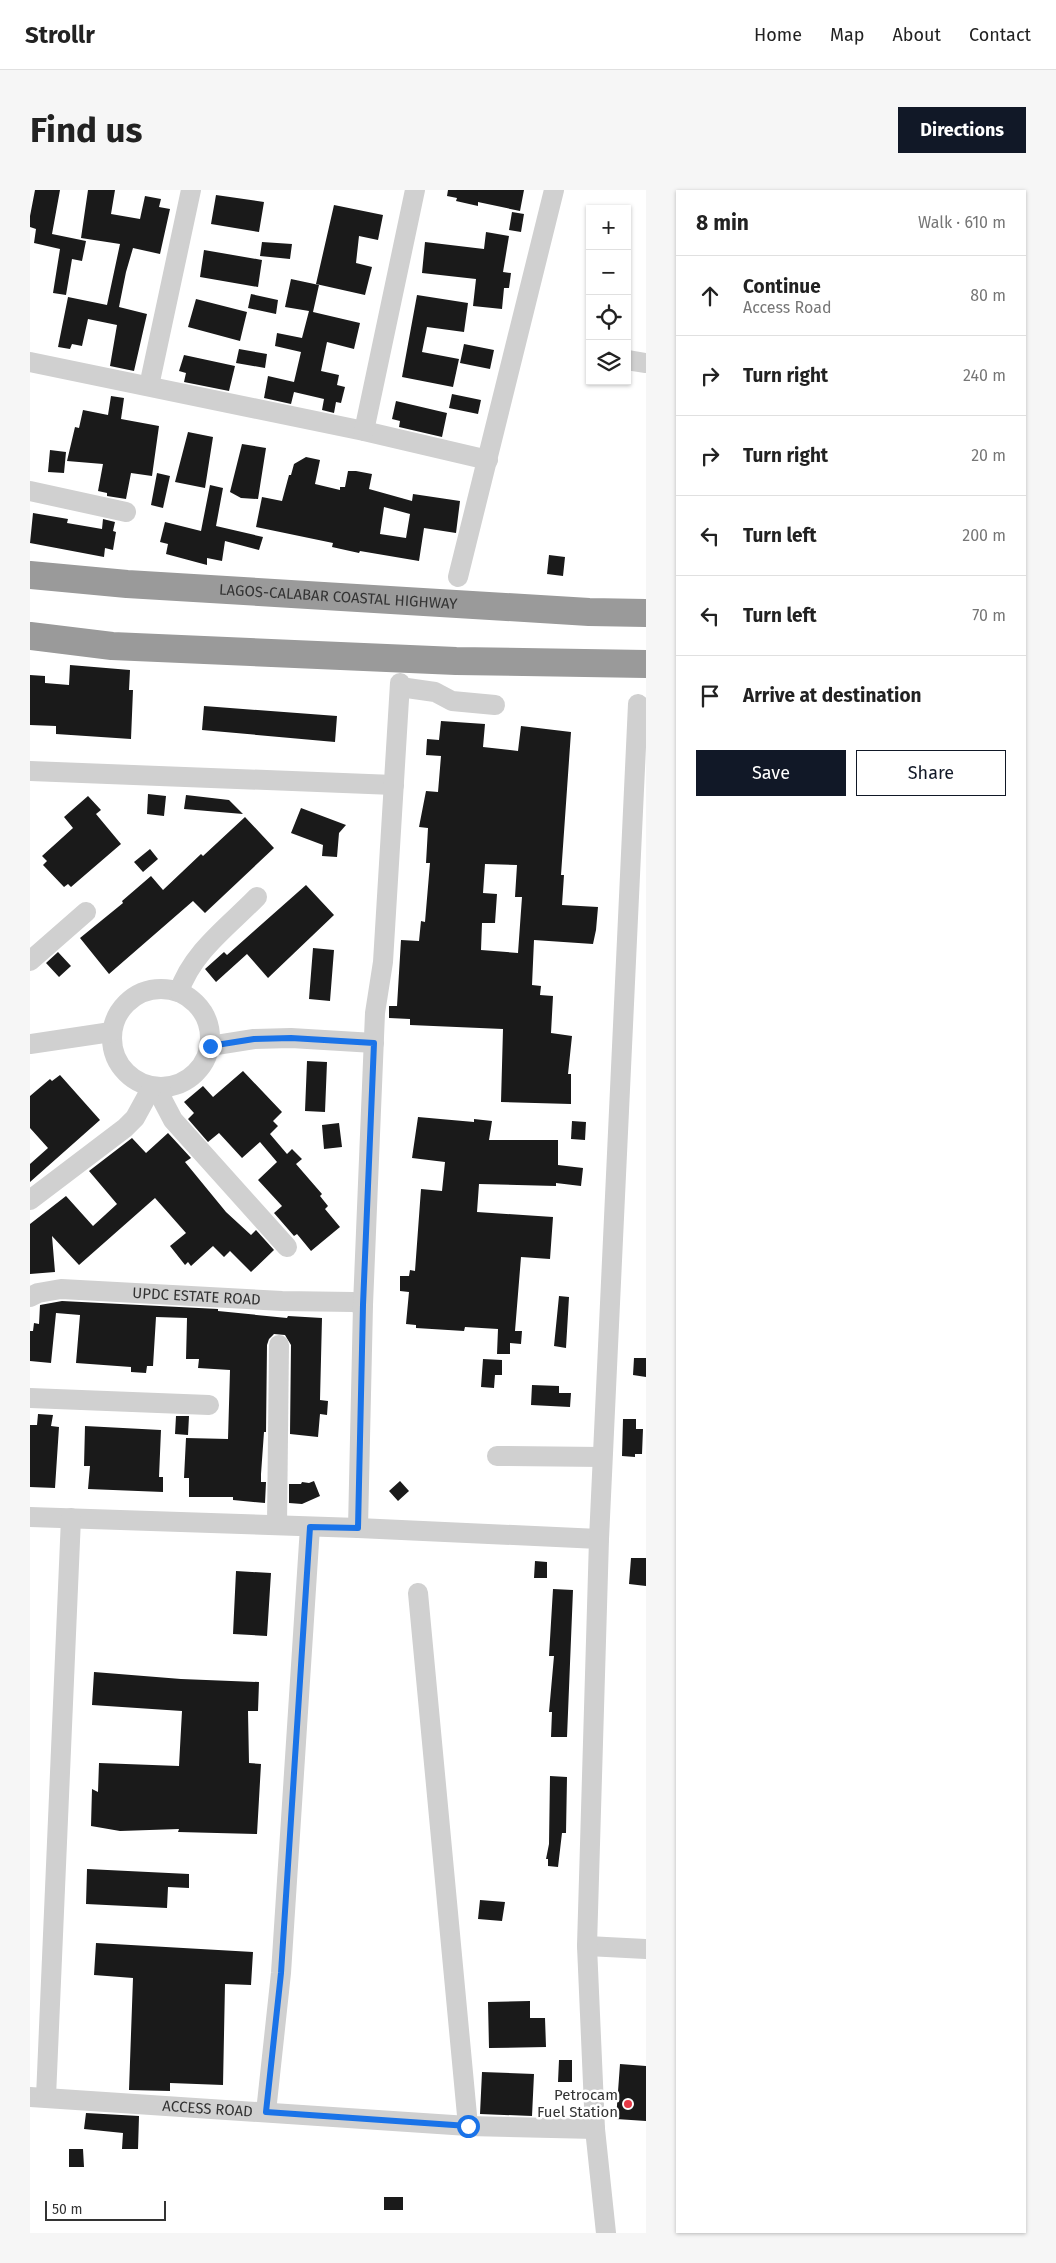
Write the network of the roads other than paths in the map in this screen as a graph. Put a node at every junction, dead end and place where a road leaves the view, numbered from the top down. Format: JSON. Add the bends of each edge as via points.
{"nodes":[{"id":1,"x":191,"y":190,"type":"edge"},
{"id":2,"x":415,"y":190,"type":"edge"},
{"id":3,"x":554,"y":190,"type":"edge"},
{"id":4,"x":631,"y":361,"type":"edge"},
{"id":5,"x":30,"y":362,"type":"edge"},
{"id":6,"x":646,"y":363,"type":"edge"},
{"id":7,"x":148,"y":386,"type":"junction"},
{"id":8,"x":364,"y":431,"type":"junction"},
{"id":9,"x":488,"y":460,"type":"junction"},
{"id":10,"x":30,"y":491,"type":"edge"},
{"id":11,"x":126,"y":512,"type":"dead end"},
{"id":12,"x":33,"y":574,"type":"edge"},
{"id":13,"x":458,"y":577,"type":"dead end"},
{"id":14,"x":646,"y":612,"type":"edge"},
{"id":15,"x":30,"y":636,"type":"edge"},
{"id":16,"x":646,"y":664,"type":"edge"},
{"id":17,"x":495,"y":704,"type":"dead end"},
{"id":18,"x":638,"y":704,"type":"dead end"},
{"id":19,"x":30,"y":771,"type":"edge"},
{"id":20,"x":394,"y":785,"type":"junction"},
{"id":21,"x":639,"y":820,"type":"edge"},
{"id":22,"x":258,"y":897,"type":"dead end"},
{"id":23,"x":86,"y":912,"type":"dead end"},
{"id":24,"x":30,"y":961,"type":"edge"},
{"id":25,"x":179,"y":992,"type":"junction"},
{"id":26,"x":111,"y":1032,"type":"junction"},
{"id":27,"x":374,"y":1043,"type":"junction"},
{"id":28,"x":30,"y":1044,"type":"edge"},
{"id":29,"x":210,"y":1046,"type":"junction"},
{"id":30,"x":156,"y":1087,"type":"junction"},
{"id":31,"x":30,"y":1200,"type":"edge"},
{"id":32,"x":287,"y":1247,"type":"dead end"},
{"id":33,"x":30,"y":1297,"type":"edge"},
{"id":34,"x":363,"y":1305,"type":"junction"},
{"id":35,"x":279,"y":1345,"type":"dead end"},
{"id":36,"x":30,"y":1398,"type":"edge"},
{"id":37,"x":209,"y":1405,"type":"dead end"},
{"id":38,"x":497,"y":1456,"type":"dead end"},
{"id":39,"x":602,"y":1457,"type":"junction"},
{"id":40,"x":30,"y":1517,"type":"edge"},
{"id":41,"x":71,"y":1518,"type":"junction"},
{"id":42,"x":277,"y":1525,"type":"junction"},
{"id":43,"x":310,"y":1527,"type":"junction"},
{"id":44,"x":358,"y":1528,"type":"junction"},
{"id":45,"x":599,"y":1539,"type":"junction"},
{"id":46,"x":418,"y":1593,"type":"dead end"},
{"id":47,"x":587,"y":1946,"type":"junction"},
{"id":48,"x":646,"y":1948,"type":"edge"},
{"id":49,"x":38,"y":2097,"type":"edge"},
{"id":50,"x":266,"y":2112,"type":"junction"},
{"id":51,"x":468,"y":2126,"type":"junction"},
{"id":52,"x":595,"y":2129,"type":"junction"},
{"id":53,"x":606,"y":2233,"type":"edge"}],
"edges":[{"from":1,"to":7,"type":"street"},
{"from":2,"to":8,"type":"street"},
{"from":3,"to":9,"type":"street"},
{"from":4,"to":6,"type":"street"},
{"from":5,"to":7,"type":"street"},
{"from":7,"to":8,"type":"street"},
{"from":8,"to":9,"type":"street"},
{"from":9,"to":13,"type":"street"},
{"from":10,"to":11,"type":"street"},
{"from":12,"to":14,"type":"highway","name":"LAGOS-CALABAR COASTAL HIGHWAY","via":[[127,584],[560,610]]},
{"from":15,"to":16,"type":"highway","via":[[122,647],[456,661]]},
{"from":17,"to":20,"type":"street","via":[[452,701],[435,692],[400,685]]},
{"from":18,"to":21,"type":"street"},
{"from":19,"to":20,"type":"street"},
{"from":20,"to":27,"type":"street","via":[[383,962]]},
{"from":21,"to":39,"type":"street"},
{"from":22,"to":25,"type":"street","via":[[198,955]]},
{"from":23,"to":24,"type":"street"},
{"from":25,"to":26,"type":"street","via":[[162,988],[144,991],[127,1002],[116,1015]]},
{"from":25,"to":29,"type":"street","via":[[194,1001],[204,1013],[210,1029]]},
{"from":26,"to":28,"type":"street"},
{"from":26,"to":30,"type":"street","via":[[117,1063],[128,1076],[143,1085]]},
{"from":27,"to":29,"type":"street","via":[[282,1038]]},
{"from":27,"to":34,"type":"street"},
{"from":29,"to":30,"type":"street","via":[[205,1062],[194,1076],[178,1085]]},
{"from":30,"to":31,"type":"street","via":[[125,1128]]},
{"from":30,"to":32,"type":"street","via":[[173,1120]]},
{"from":33,"to":34,"type":"street","name":"UPDC ESTATE ROAD","via":[[61,1289]]},
{"from":34,"to":44,"type":"street"},
{"from":35,"to":42,"type":"street"},
{"from":36,"to":37,"type":"street"},
{"from":38,"to":39,"type":"street"},
{"from":39,"to":45,"type":"street"},
{"from":40,"to":41,"type":"street"},
{"from":41,"to":42,"type":"street"},
{"from":41,"to":49,"type":"street"},
{"from":42,"to":43,"type":"street"},
{"from":43,"to":44,"type":"street"},
{"from":43,"to":50,"type":"street","via":[[281,1973]]},
{"from":44,"to":45,"type":"street"},
{"from":45,"to":47,"type":"street"},
{"from":46,"to":51,"type":"street"},
{"from":47,"to":48,"type":"street"},
{"from":47,"to":52,"type":"street"},
{"from":49,"to":50,"type":"street","name":"ACCESS ROAD"},
{"from":50,"to":51,"type":"street","name":"ACCESS ROAD"},
{"from":51,"to":52,"type":"street","name":"ACCESS ROAD"},
{"from":52,"to":53,"type":"street"}]}
